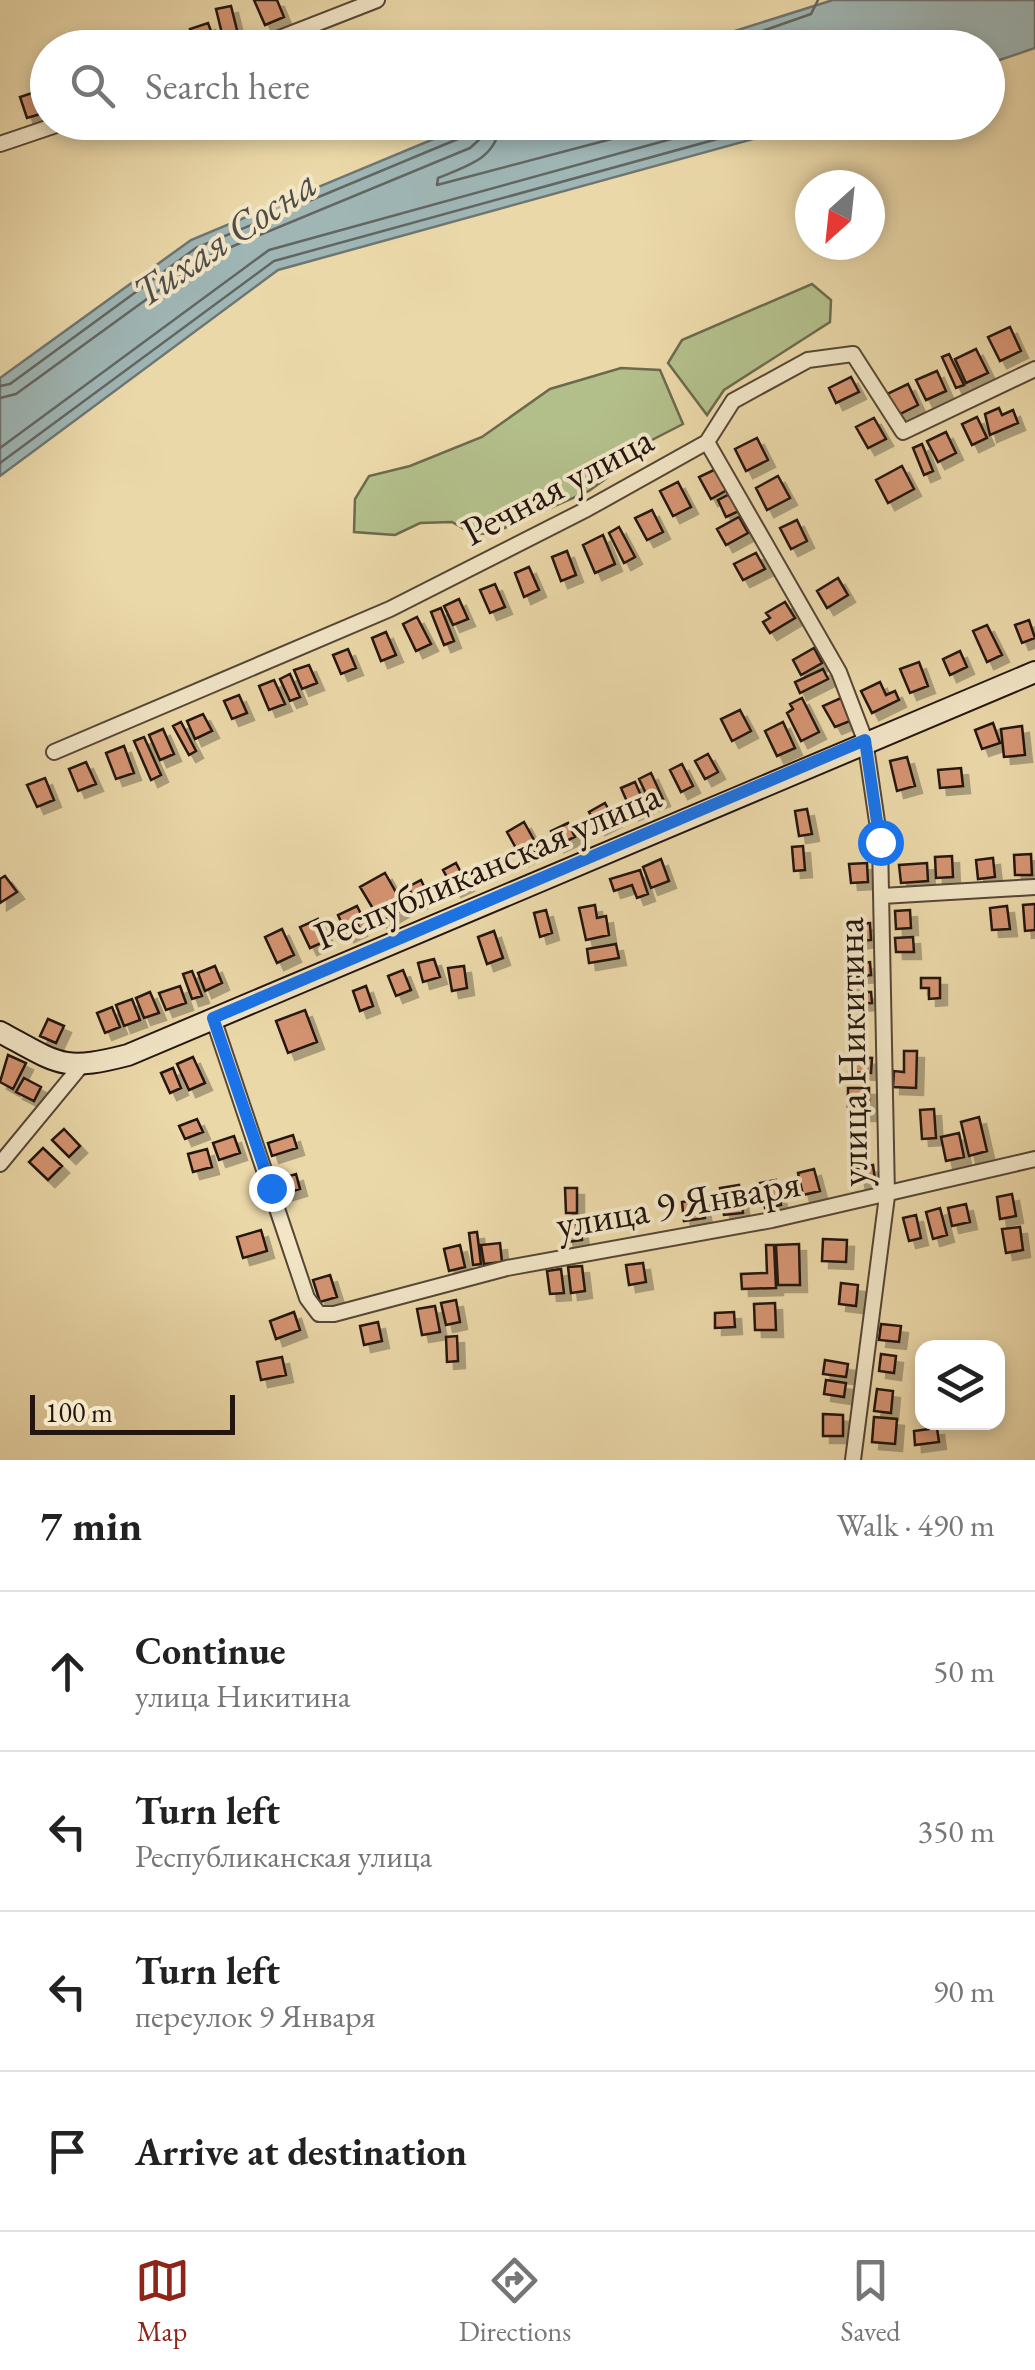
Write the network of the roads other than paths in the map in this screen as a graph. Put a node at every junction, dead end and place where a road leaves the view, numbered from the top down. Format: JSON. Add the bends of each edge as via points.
{"nodes":[{"id":1,"x":377,"y":0,"type":"edge"},
{"id":2,"x":300,"y":30,"type":"edge"},
{"id":3,"x":30,"y":134,"type":"edge"},
{"id":4,"x":0,"y":144,"type":"edge"},
{"id":5,"x":1035,"y":369,"type":"edge"},
{"id":6,"x":707,"y":442,"type":"junction"},
{"id":7,"x":1035,"y":672,"type":"edge"},
{"id":8,"x":865,"y":740,"type":"junction"},
{"id":9,"x":54,"y":752,"type":"dead end"},
{"id":10,"x":1035,"y":886,"type":"edge"},
{"id":11,"x":882,"y":896,"type":"junction"},
{"id":12,"x":213,"y":1018,"type":"junction"},
{"id":13,"x":0,"y":1032,"type":"edge"},
{"id":14,"x":80,"y":1068,"type":"junction"},
{"id":15,"x":1035,"y":1159,"type":"edge"},
{"id":16,"x":0,"y":1164,"type":"edge"},
{"id":17,"x":887,"y":1196,"type":"junction"},
{"id":18,"x":852,"y":1460,"type":"edge"}],
"edges":[{"from":1,"to":2,"type":"street"},
{"from":3,"to":4,"type":"street"},
{"from":5,"to":6,"type":"street","name":"Речная улица","via":[[902,432],[853,354],[808,360],[734,402]]},
{"from":6,"to":8,"type":"street","name":"улица Никитина","via":[[839,672]]},
{"from":6,"to":9,"type":"street","name":"Речная улица","via":[[390,610]]},
{"from":7,"to":8,"type":"street","name":"Республиканская улица"},
{"from":8,"to":11,"type":"street","name":"улица Никитина"},
{"from":8,"to":12,"type":"street","name":"Республиканская улица"},
{"from":10,"to":11,"type":"street"},
{"from":11,"to":17,"type":"street","name":"улица Никитина"},
{"from":12,"to":14,"type":"street","name":"Республиканская улица"},
{"from":12,"to":17,"type":"street","name":"улица 9 Января","via":[[307,1298],[318,1314],[507,1268]]},
{"from":13,"to":14,"type":"street"},
{"from":14,"to":16,"type":"street"},
{"from":15,"to":17,"type":"street","name":"улица 9 Января"},
{"from":17,"to":18,"type":"street","name":"улица Никитина"}]}
